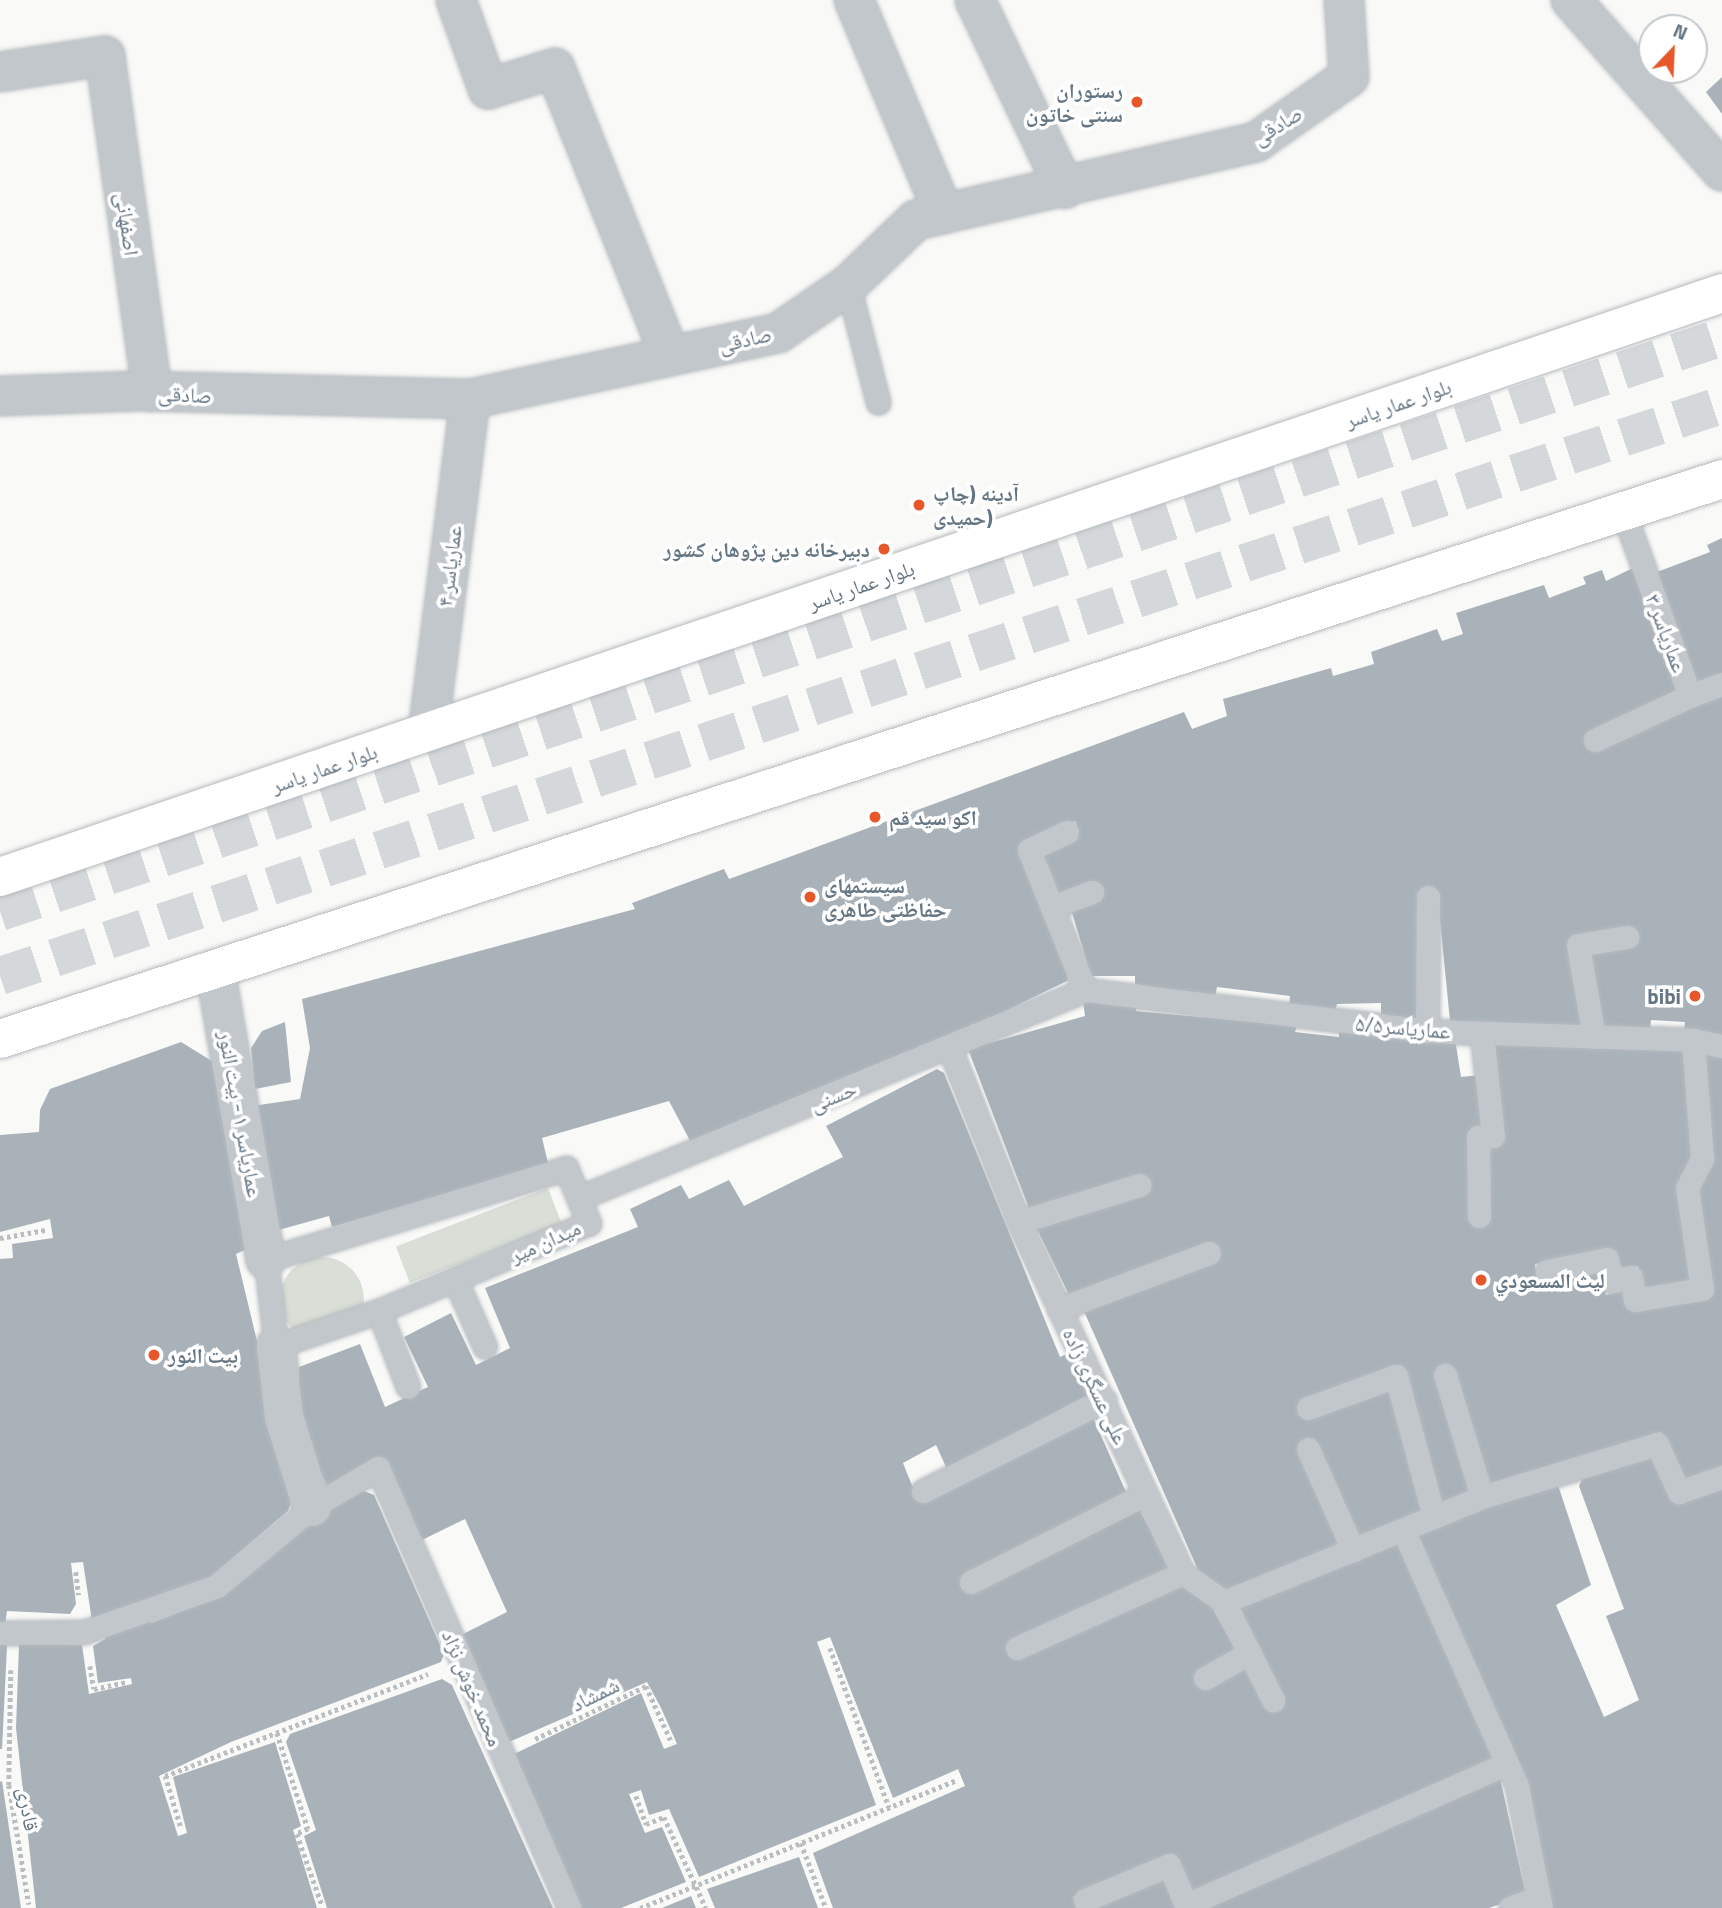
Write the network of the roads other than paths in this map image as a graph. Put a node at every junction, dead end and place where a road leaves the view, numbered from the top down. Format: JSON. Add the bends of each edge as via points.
{"nodes":[{"id":1,"x":456,"y":0,"type":"edge"},
{"id":2,"x":854,"y":0,"type":"edge"},
{"id":3,"x":975,"y":0,"type":"edge"},
{"id":4,"x":1344,"y":0,"type":"edge"},
{"id":5,"x":1572,"y":0,"type":"edge"},
{"id":6,"x":0,"y":72,"type":"edge"},
{"id":7,"x":1722,"y":171,"type":"edge"},
{"id":8,"x":1065,"y":189,"type":"junction"},
{"id":9,"x":944,"y":214,"type":"junction"},
{"id":10,"x":848,"y":285,"type":"junction"},
{"id":11,"x":1722,"y":293,"type":"edge"},
{"id":12,"x":670,"y":356,"type":"junction"},
{"id":13,"x":152,"y":392,"type":"junction"},
{"id":14,"x":0,"y":396,"type":"edge"},
{"id":15,"x":470,"y":399,"type":"junction"},
{"id":16,"x":878,"y":402,"type":"dead end"},
{"id":17,"x":1722,"y":479,"type":"edge"},
{"id":18,"x":1623,"y":511,"type":"junction"},
{"id":19,"x":1719,"y":685,"type":"dead end"},
{"id":20,"x":1690,"y":696,"type":"junction"},
{"id":21,"x":428,"y":733,"type":"junction"},
{"id":22,"x":1595,"y":740,"type":"dead end"},
{"id":23,"x":1067,"y":832,"type":"dead end"},
{"id":24,"x":0,"y":877,"type":"edge"},
{"id":25,"x":1091,"y":892,"type":"dead end"},
{"id":26,"x":1427,"y":897,"type":"dead end"},
{"id":27,"x":1052,"y":906,"type":"junction"},
{"id":28,"x":1627,"y":937,"type":"dead end"},
{"id":29,"x":215,"y":969,"type":"junction"},
{"id":30,"x":1085,"y":990,"type":"junction"},
{"id":31,"x":1427,"y":1031,"type":"junction"},
{"id":32,"x":1482,"y":1033,"type":"junction"},
{"id":33,"x":1594,"y":1037,"type":"junction"},
{"id":34,"x":0,"y":1040,"type":"edge"},
{"id":35,"x":1693,"y":1040,"type":"junction"},
{"id":36,"x":1722,"y":1046,"type":"edge"},
{"id":37,"x":950,"y":1049,"type":"junction"},
{"id":38,"x":1139,"y":1185,"type":"dead end"},
{"id":39,"x":579,"y":1198,"type":"junction"},
{"id":40,"x":1479,"y":1216,"type":"dead end"},
{"id":41,"x":1019,"y":1222,"type":"junction"},
{"id":42,"x":1209,"y":1253,"type":"dead end"},
{"id":43,"x":266,"y":1259,"type":"junction"},
{"id":44,"x":1546,"y":1271,"type":"dead end"},
{"id":45,"x":456,"y":1279,"type":"junction"},
{"id":46,"x":1059,"y":1309,"type":"junction"},
{"id":47,"x":379,"y":1311,"type":"junction"},
{"id":48,"x":276,"y":1346,"type":"junction"},
{"id":49,"x":485,"y":1347,"type":"dead end"},
{"id":50,"x":1445,"y":1375,"type":"dead end"},
{"id":51,"x":408,"y":1387,"type":"dead end"},
{"id":52,"x":1105,"y":1400,"type":"junction"},
{"id":53,"x":1308,"y":1408,"type":"dead end"},
{"id":54,"x":1308,"y":1449,"type":"dead end"},
{"id":55,"x":1722,"y":1477,"type":"edge"},
{"id":56,"x":923,"y":1491,"type":"dead end"},
{"id":57,"x":1145,"y":1494,"type":"junction"},
{"id":58,"x":1482,"y":1497,"type":"junction"},
{"id":59,"x":312,"y":1507,"type":"junction"},
{"id":60,"x":1434,"y":1517,"type":"junction"},
{"id":61,"x":1403,"y":1530,"type":"junction"},
{"id":62,"x":1353,"y":1550,"type":"junction"},
{"id":63,"x":1183,"y":1573,"type":"junction"},
{"id":64,"x":971,"y":1582,"type":"dead end"},
{"id":65,"x":1224,"y":1602,"type":"junction"},
{"id":66,"x":6,"y":1633,"type":"edge"},
{"id":67,"x":1017,"y":1648,"type":"dead end"},
{"id":68,"x":1249,"y":1653,"type":"junction"},
{"id":69,"x":1205,"y":1678,"type":"dead end"},
{"id":70,"x":1273,"y":1700,"type":"dead end"},
{"id":71,"x":1506,"y":1764,"type":"junction"},
{"id":72,"x":1085,"y":1900,"type":"dead end"},
{"id":73,"x":1540,"y":1903,"type":"edge"},
{"id":74,"x":569,"y":1908,"type":"edge"},
{"id":75,"x":1510,"y":1908,"type":"edge"}],
"edges":[{"from":1,"to":12,"type":"street","via":[[488,89],[555,68]]},
{"from":2,"to":9,"type":"street"},
{"from":3,"to":8,"type":"street"},
{"from":4,"to":8,"type":"street","name":"صادقی","via":[[1349,77],[1256,142]]},
{"from":5,"to":7,"type":"street"},
{"from":6,"to":13,"type":"street","name":"اصفهانی","via":[[104,56]]},
{"from":8,"to":9,"type":"street","name":"صادقی"},
{"from":9,"to":10,"type":"street","name":"صادقی","via":[[916,220]]},
{"from":10,"to":12,"type":"street","name":"صادقی","via":[[778,333]]},
{"from":10,"to":16,"type":"lane"},
{"from":11,"to":21,"type":"main road","name":"بلوار عمار یاسر"},
{"from":12,"to":15,"type":"street","name":"صادقی"},
{"from":13,"to":14,"type":"street","name":"صادقی"},
{"from":13,"to":15,"type":"street","name":"صادقی"},
{"from":15,"to":21,"type":"street","name":"عماریاسر ۴"},
{"from":17,"to":18,"type":"main road"},
{"from":18,"to":20,"type":"lane","name":"عماریاسر ۳"},
{"from":18,"to":29,"type":"main road"},
{"from":19,"to":20,"type":"lane"},
{"from":20,"to":22,"type":"lane","name":"عماریاسر ۳"},
{"from":21,"to":24,"type":"main road","name":"بلوار عمار یاسر"},
{"from":23,"to":27,"type":"lane","via":[[1029,850]]},
{"from":25,"to":27,"type":"lane"},
{"from":26,"to":31,"type":"lane"},
{"from":27,"to":30,"type":"lane"},
{"from":28,"to":33,"type":"lane","via":[[1578,945]]},
{"from":29,"to":34,"type":"main road"},
{"from":29,"to":43,"type":"street","name":"عماریاسر ۱ - بیت النور"},
{"from":30,"to":31,"type":"lane","name":"عماریاسر۵/۵"},
{"from":30,"to":37,"type":"lane","name":"حسنی"},
{"from":31,"to":32,"type":"lane","name":"عماریاسر۵/۵"},
{"from":32,"to":33,"type":"lane","name":"عماریاسر۵/۵"},
{"from":32,"to":40,"type":"lane","via":[[1493,1136],[1478,1137]]},
{"from":33,"to":35,"type":"lane","name":"عماریاسر۵/۵"},
{"from":35,"to":36,"type":"lane","name":"عماریاسر۵/۵"},
{"from":35,"to":44,"type":"lane","via":[[1702,1158],[1687,1188],[1702,1289],[1635,1300],[1631,1277],[1612,1280],[1607,1259]]},
{"from":37,"to":39,"type":"lane","name":"حسنی"},
{"from":37,"to":41,"type":"lane","name":"علی عسگری زاده"},
{"from":38,"to":41,"type":"lane"},
{"from":39,"to":43,"type":"lane","name":"میدان میر","via":[[566,1168]]},
{"from":39,"to":45,"type":"lane","name":"میدان میر","via":[[589,1223]]},
{"from":41,"to":46,"type":"lane","name":"علی عسگری زاده"},
{"from":42,"to":46,"type":"lane"},
{"from":43,"to":48,"type":"lane"},
{"from":45,"to":47,"type":"lane","name":"میدان میر"},
{"from":45,"to":49,"type":"lane"},
{"from":46,"to":52,"type":"lane","name":"علی عسگری زاده"},
{"from":47,"to":48,"type":"lane","name":"میدان میر"},
{"from":47,"to":51,"type":"lane"},
{"from":48,"to":59,"type":"street","via":[[284,1417]]},
{"from":50,"to":58,"type":"lane"},
{"from":52,"to":56,"type":"lane"},
{"from":52,"to":57,"type":"lane","name":"علی عسگری زاده"},
{"from":53,"to":60,"type":"lane","via":[[1396,1376]]},
{"from":54,"to":62,"type":"lane"},
{"from":55,"to":58,"type":"lane","via":[[1678,1492],[1657,1444]]},
{"from":57,"to":63,"type":"lane","name":"علی عسگری زاده"},
{"from":57,"to":64,"type":"lane"},
{"from":58,"to":60,"type":"lane"},
{"from":59,"to":66,"type":"lane","via":[[216,1586],[84,1632]]},
{"from":59,"to":74,"type":"lane","name":"محمد خوش نژاد","via":[[378,1468]]},
{"from":60,"to":61,"type":"lane"},
{"from":61,"to":62,"type":"lane"},
{"from":61,"to":71,"type":"lane"},
{"from":62,"to":65,"type":"lane"},
{"from":63,"to":65,"type":"lane","name":"علی عسگری زاده"},
{"from":63,"to":67,"type":"lane"},
{"from":65,"to":68,"type":"lane","name":"علی عسگری زاده"},
{"from":68,"to":69,"type":"lane"},
{"from":68,"to":70,"type":"lane","name":"علی عسگری زاده"},
{"from":71,"to":72,"type":"lane","via":[[1186,1905],[1169,1865]]},
{"from":71,"to":73,"type":"lane","via":[[1517,1786]]},
{"from":73,"to":75,"type":"lane"}]}
